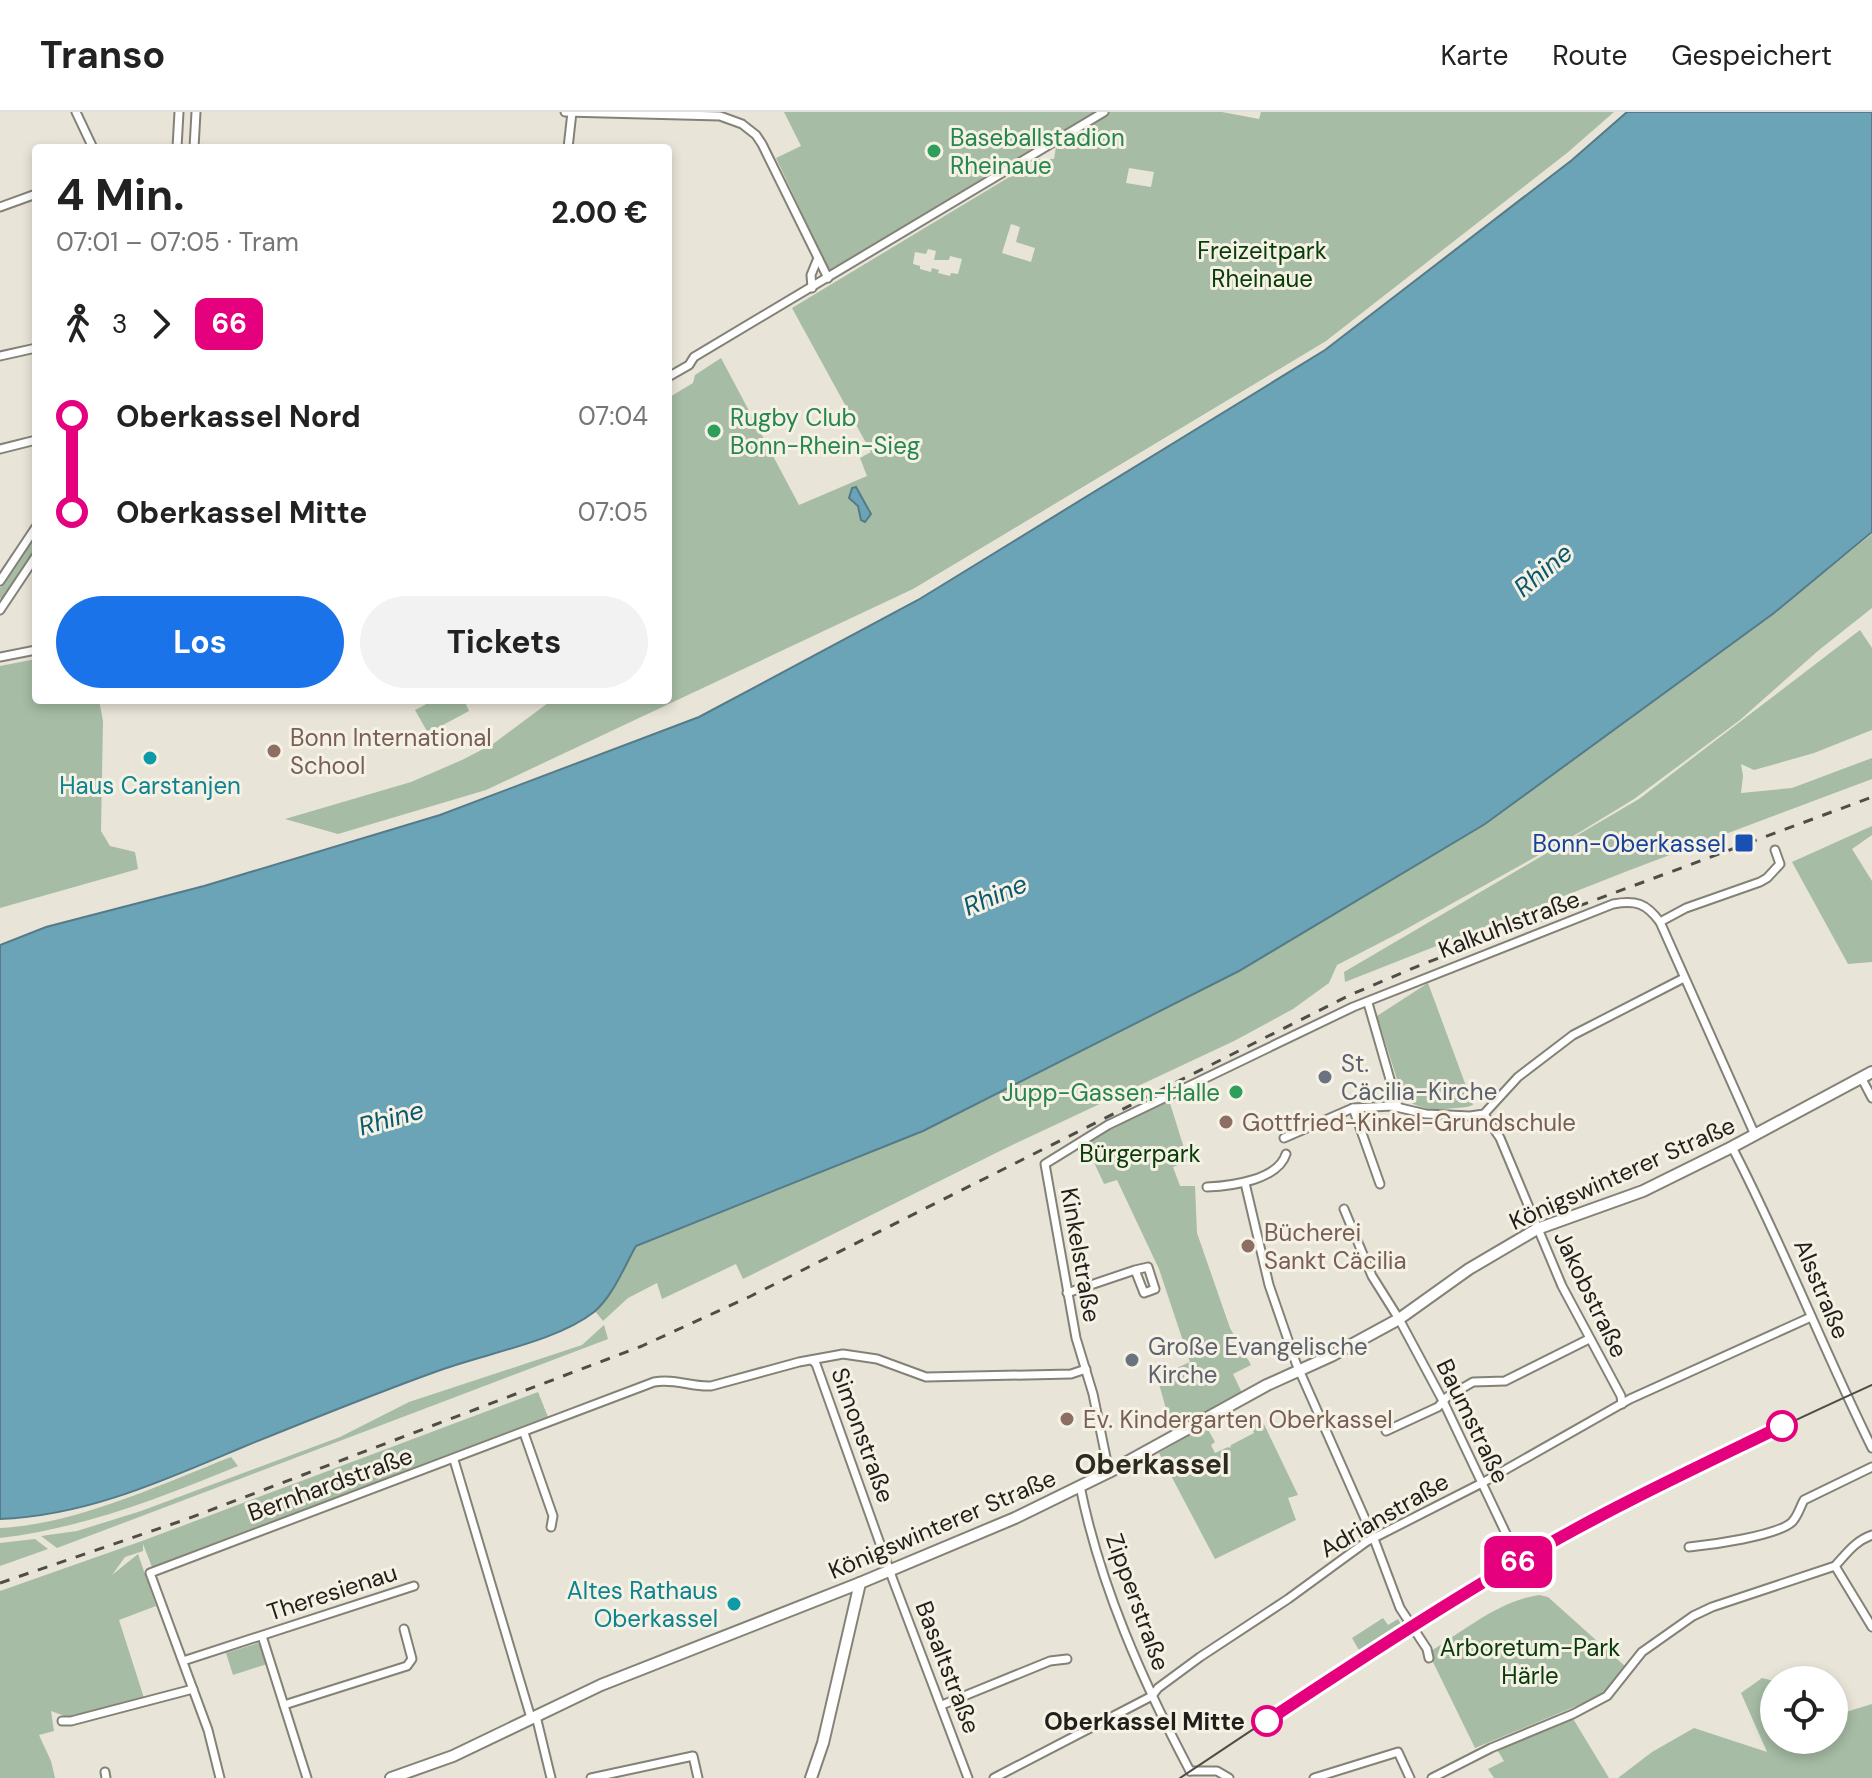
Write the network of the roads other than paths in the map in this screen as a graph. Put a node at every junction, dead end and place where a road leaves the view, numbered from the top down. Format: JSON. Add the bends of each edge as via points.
{"nodes":[{"id":1,"x":76,"y":112,"type":"edge"},
{"id":2,"x":179,"y":112,"type":"edge"},
{"id":3,"x":196,"y":112,"type":"edge"},
{"id":4,"x":570,"y":112,"type":"edge"},
{"id":5,"x":1104,"y":112,"type":"edge"},
{"id":6,"x":91,"y":144,"type":"edge"},
{"id":7,"x":177,"y":144,"type":"edge"},
{"id":8,"x":194,"y":144,"type":"edge"},
{"id":9,"x":568,"y":144,"type":"edge"},
{"id":10,"x":32,"y":195,"type":"edge"},
{"id":11,"x":0,"y":207,"type":"edge"},
{"id":12,"x":818,"y":258,"type":"junction"},
{"id":13,"x":828,"y":278,"type":"junction"},
{"id":14,"x":812,"y":288,"type":"junction"},
{"id":15,"x":32,"y":349,"type":"edge"},
{"id":16,"x":0,"y":356,"type":"edge"},
{"id":17,"x":672,"y":375,"type":"edge"},
{"id":18,"x":32,"y":441,"type":"edge"},
{"id":19,"x":0,"y":449,"type":"edge"},
{"id":20,"x":32,"y":533,"type":"edge"},
{"id":21,"x":32,"y":562,"type":"edge"},
{"id":22,"x":0,"y":581,"type":"edge"},
{"id":23,"x":0,"y":610,"type":"edge"},
{"id":24,"x":32,"y":651,"type":"edge"},
{"id":25,"x":0,"y":657,"type":"edge"},
{"id":26,"x":1775,"y":850,"type":"dead end"},
{"id":27,"x":1660,"y":922,"type":"junction"},
{"id":28,"x":1684,"y":978,"type":"junction"},
{"id":29,"x":1368,"y":1003,"type":"junction"},
{"id":30,"x":1867,"y":1075,"type":"edge"},
{"id":31,"x":1872,"y":1098,"type":"edge"},
{"id":32,"x":1398,"y":1107,"type":"junction"},
{"id":33,"x":1353,"y":1108,"type":"junction"},
{"id":34,"x":1484,"y":1114,"type":"junction"},
{"id":35,"x":1755,"y":1135,"type":"junction"},
{"id":36,"x":1284,"y":1138,"type":"dead end"},
{"id":37,"x":1732,"y":1147,"type":"junction"},
{"id":38,"x":1286,"y":1154,"type":"dead end"},
{"id":39,"x":1245,"y":1183,"type":"junction"},
{"id":40,"x":1380,"y":1184,"type":"dead end"},
{"id":41,"x":1207,"y":1187,"type":"dead end"},
{"id":42,"x":1344,"y":1209,"type":"dead end"},
{"id":43,"x":1537,"y":1229,"type":"junction"},
{"id":44,"x":1135,"y":1270,"type":"dead end"},
{"id":45,"x":1067,"y":1293,"type":"junction"},
{"id":46,"x":1811,"y":1317,"type":"junction"},
{"id":47,"x":1399,"y":1319,"type":"junction"},
{"id":48,"x":1589,"y":1339,"type":"junction"},
{"id":49,"x":812,"y":1360,"type":"junction"},
{"id":50,"x":1086,"y":1369,"type":"junction"},
{"id":51,"x":1300,"y":1371,"type":"junction"},
{"id":52,"x":1443,"y":1401,"type":"junction"},
{"id":53,"x":1622,"y":1404,"type":"junction"},
{"id":54,"x":1386,"y":1431,"type":"dead end"},
{"id":55,"x":524,"y":1433,"type":"junction"},
{"id":56,"x":1872,"y":1448,"type":"edge"},
{"id":57,"x":454,"y":1460,"type":"junction"},
{"id":58,"x":1872,"y":1467,"type":"edge"},
{"id":59,"x":1109,"y":1472,"type":"junction"},
{"id":60,"x":1482,"y":1483,"type":"junction"},
{"id":61,"x":1080,"y":1486,"type":"junction"},
{"id":62,"x":551,"y":1527,"type":"dead end"},
{"id":63,"x":1872,"y":1535,"type":"edge"},
{"id":64,"x":1374,"y":1539,"type":"junction"},
{"id":65,"x":1510,"y":1542,"type":"dead end"},
{"id":66,"x":1689,"y":1547,"type":"dead end"},
{"id":67,"x":1835,"y":1566,"type":"junction"},
{"id":68,"x":890,"y":1571,"type":"junction"},
{"id":69,"x":860,"y":1583,"type":"junction"},
{"id":70,"x":414,"y":1586,"type":"dead end"},
{"id":71,"x":1872,"y":1627,"type":"edge"},
{"id":72,"x":404,"y":1629,"type":"dead end"},
{"id":73,"x":262,"y":1636,"type":"junction"},
{"id":74,"x":1429,"y":1658,"type":"dead end"},
{"id":75,"x":1067,"y":1659,"type":"dead end"},
{"id":76,"x":183,"y":1661,"type":"junction"},
{"id":77,"x":193,"y":1689,"type":"junction"},
{"id":78,"x":1152,"y":1696,"type":"junction"},
{"id":79,"x":284,"y":1705,"type":"junction"},
{"id":80,"x":942,"y":1705,"type":"junction"},
{"id":81,"x":534,"y":1717,"type":"junction"},
{"id":82,"x":62,"y":1721,"type":"dead end"},
{"id":83,"x":416,"y":1774,"type":"edge"},
{"id":84,"x":1190,"y":1774,"type":"edge"},
{"id":85,"x":220,"y":1778,"type":"edge"},
{"id":86,"x":307,"y":1778,"type":"edge"},
{"id":87,"x":391,"y":1778,"type":"edge"},
{"id":88,"x":551,"y":1778,"type":"edge"},
{"id":89,"x":591,"y":1778,"type":"edge"},
{"id":90,"x":698,"y":1778,"type":"edge"},
{"id":91,"x":811,"y":1778,"type":"edge"},
{"id":92,"x":968,"y":1778,"type":"edge"},
{"id":93,"x":994,"y":1778,"type":"edge"},
{"id":94,"x":1229,"y":1778,"type":"edge"},
{"id":95,"x":1314,"y":1778,"type":"edge"},
{"id":96,"x":1410,"y":1778,"type":"edge"},
{"id":97,"x":1432,"y":1778,"type":"edge"}],
"edges":[{"from":1,"to":6,"type":"street"},
{"from":2,"to":7,"type":"street"},
{"from":3,"to":8,"type":"street"},
{"from":4,"to":9,"type":"street"},
{"from":4,"to":12,"type":"street","via":[[734,120],[762,144]]},
{"from":5,"to":13,"type":"street"},
{"from":10,"to":11,"type":"street"},
{"from":12,"to":13,"type":"street"},
{"from":12,"to":14,"type":"street"},
{"from":13,"to":14,"type":"street"},
{"from":14,"to":17,"type":"street"},
{"from":15,"to":16,"type":"street"},
{"from":18,"to":19,"type":"street"},
{"from":20,"to":22,"type":"street"},
{"from":21,"to":23,"type":"street"},
{"from":24,"to":25,"type":"street"},
{"from":26,"to":27,"type":"street","via":[[1780,864],[1767,878]]},
{"from":27,"to":28,"type":"street"},
{"from":27,"to":29,"type":"street","name":"Kalkuhlstraße","via":[[1634,901],[1613,904]]},
{"from":28,"to":34,"type":"street","via":[[1573,1035],[1518,1077]]},
{"from":28,"to":35,"type":"street"},
{"from":29,"to":32,"type":"street"},
{"from":29,"to":45,"type":"street","name":"Kinkelstraße","via":[[1108,1125],[1045,1164]]},
{"from":30,"to":31,"type":"street"},
{"from":30,"to":35,"type":"main road","name":"Königswinterer Straße"},
{"from":32,"to":33,"type":"street"},
{"from":32,"to":34,"type":"street","via":[[1426,1114]]},
{"from":33,"to":36,"type":"street"},
{"from":33,"to":40,"type":"street"},
{"from":34,"to":43,"type":"street","name":"Jakobstraße","via":[[1500,1138]]},
{"from":35,"to":37,"type":"main road","name":"Königswinterer Straße"},
{"from":37,"to":43,"type":"main road","name":"Königswinterer Straße","via":[[1643,1191]]},
{"from":37,"to":46,"type":"street","name":"Alsstraße"},
{"from":38,"to":39,"type":"street","via":[[1281,1164]]},
{"from":39,"to":41,"type":"street"},
{"from":39,"to":51,"type":"street","via":[[1269,1285]]},
{"from":42,"to":47,"type":"street","name":"Baumstraße","via":[[1372,1276]]},
{"from":43,"to":47,"type":"main road","name":"Königswinterer Straße"},
{"from":43,"to":48,"type":"street","name":"Jakobstraße"},
{"from":44,"to":45,"type":"street"},
{"from":45,"to":50,"type":"street","name":"Kinkelstraße"},
{"from":46,"to":53,"type":"street","name":"Adrianstraße"},
{"from":46,"to":56,"type":"street","name":"Alsstraße"},
{"from":47,"to":51,"type":"main road","name":"Königswinterer Straße"},
{"from":47,"to":52,"type":"street","name":"Baumstraße"},
{"from":48,"to":52,"type":"street","via":[[1505,1381],[1473,1382]]},
{"from":48,"to":53,"type":"street","name":"Jakobstraße"},
{"from":49,"to":50,"type":"street","name":"Bernhardstraße","via":[[855,1354],[926,1377],[951,1378]]},
{"from":49,"to":55,"type":"street","name":"Bernhardstraße","via":[[711,1386],[654,1382]]},
{"from":49,"to":68,"type":"street","name":"Simonstraße"},
{"from":50,"to":59,"type":"street","name":"Kinkelstraße"},
{"from":51,"to":59,"type":"main road","name":"Königswinterer Straße"},
{"from":51,"to":64,"type":"street"},
{"from":52,"to":54,"type":"street"},
{"from":52,"to":60,"type":"street","name":"Baumstraße"},
{"from":53,"to":60,"type":"street","name":"Adrianstraße"},
{"from":55,"to":57,"type":"street","name":"Bernhardstraße"},
{"from":55,"to":62,"type":"street","via":[[553,1516]]},
{"from":57,"to":76,"type":"street","name":"Bernhardstraße","via":[[150,1573]]},
{"from":57,"to":81,"type":"street"},
{"from":58,"to":66,"type":"street","via":[[1804,1500],[1787,1525]]},
{"from":59,"to":61,"type":"main road","name":"Königswinterer Straße"},
{"from":60,"to":64,"type":"street","name":"Adrianstraße"},
{"from":60,"to":65,"type":"street","name":"Baumstraße"},
{"from":61,"to":68,"type":"main road","name":"Königswinterer Straße"},
{"from":61,"to":78,"type":"street","name":"Zipperstraße","via":[[1096,1549]]},
{"from":63,"to":67,"type":"street"},
{"from":64,"to":74,"type":"street","via":[[1400,1608]]},
{"from":64,"to":78,"type":"street","name":"Adrianstraße","via":[[1200,1657]]},
{"from":67,"to":71,"type":"street"},
{"from":67,"to":97,"type":"street","via":[[1693,1616],[1642,1652],[1607,1696]]},
{"from":68,"to":69,"type":"main road","name":"Königswinterer Straße"},
{"from":68,"to":80,"type":"street","name":"Basaltstraße"},
{"from":69,"to":81,"type":"main road","name":"Königswinterer Straße","via":[[601,1685]]},
{"from":69,"to":91,"type":"main road"},
{"from":70,"to":73,"type":"street","name":"Theresienau"},
{"from":72,"to":79,"type":"street","via":[[412,1659],[407,1666]]},
{"from":73,"to":76,"type":"street","name":"Theresienau"},
{"from":73,"to":79,"type":"street","name":"Theresienau"},
{"from":75,"to":80,"type":"street"},
{"from":76,"to":77,"type":"street"},
{"from":77,"to":82,"type":"street"},
{"from":77,"to":85,"type":"street"},
{"from":78,"to":84,"type":"street","name":"Zipperstraße"},
{"from":78,"to":93,"type":"street","name":"Adrianstraße"},
{"from":79,"to":86,"type":"street","name":"Theresienau"},
{"from":80,"to":92,"type":"street","name":"Basaltstraße"},
{"from":81,"to":83,"type":"main road","name":"Königswinterer Straße"},
{"from":81,"to":88,"type":"street"},
{"from":83,"to":87,"type":"main road","name":"Königswinterer Straße"},
{"from":84,"to":94,"type":"street","via":[[1217,1771]]},
{"from":89,"to":90,"type":"street","via":[[693,1756]]},
{"from":95,"to":96,"type":"street","via":[[1398,1752]]}]}
